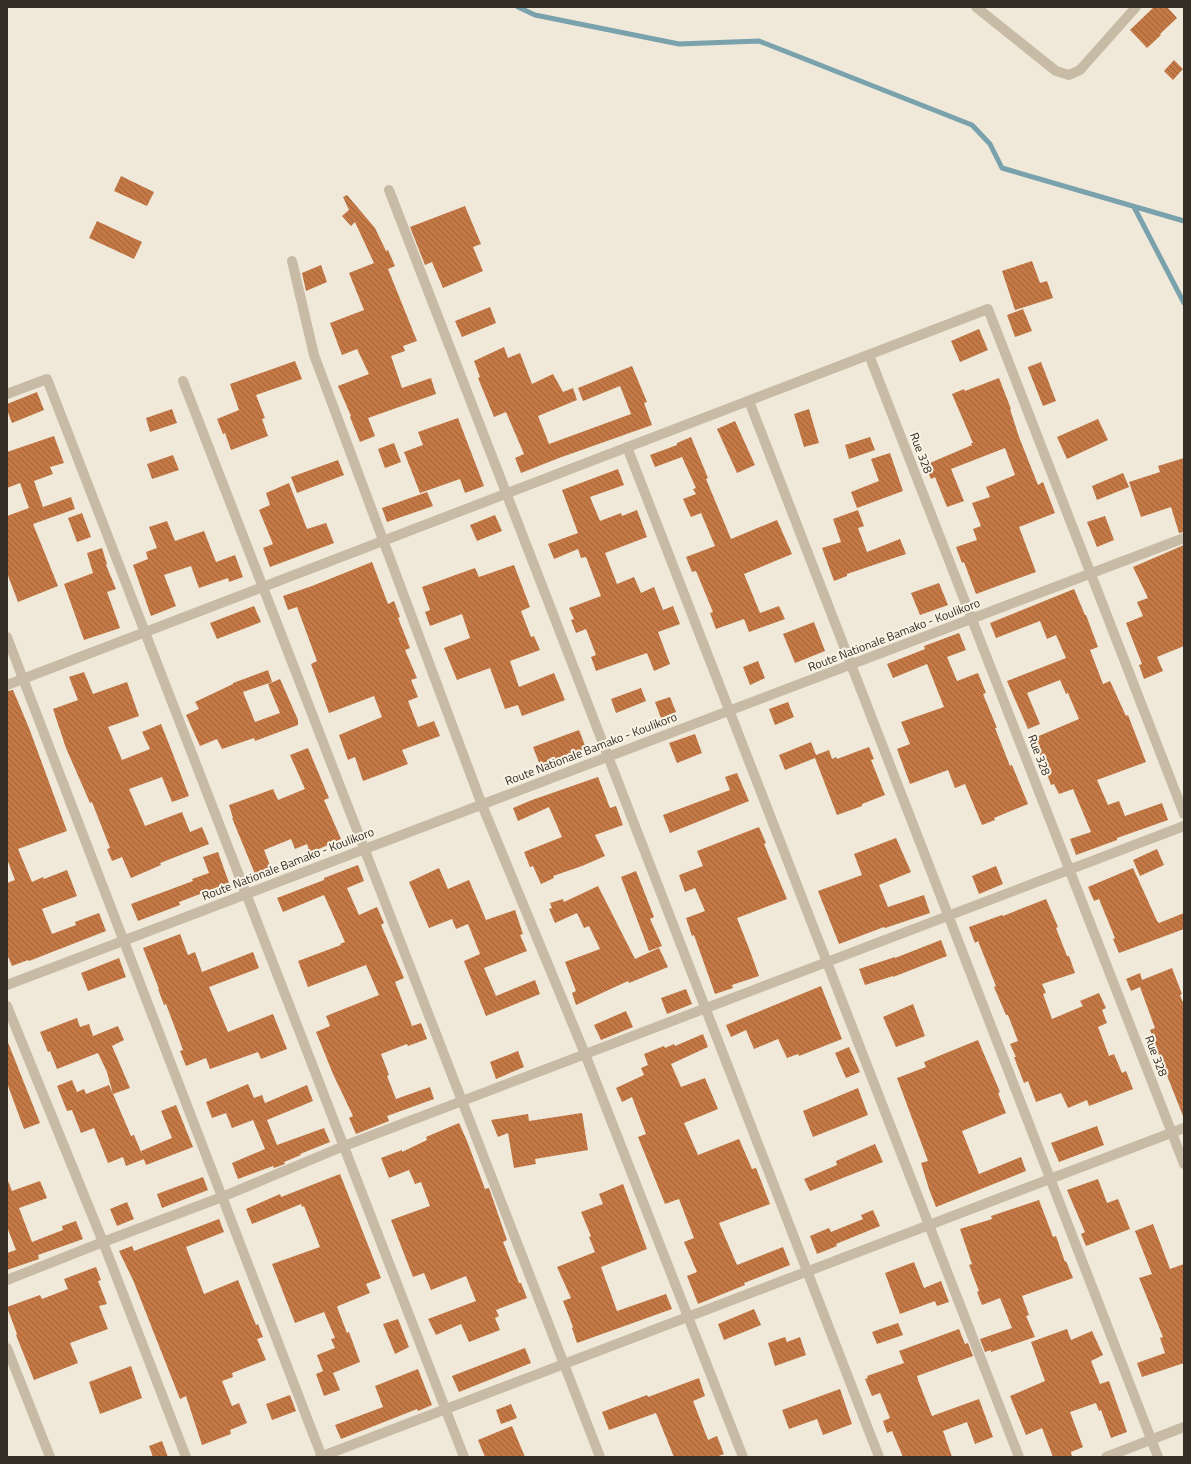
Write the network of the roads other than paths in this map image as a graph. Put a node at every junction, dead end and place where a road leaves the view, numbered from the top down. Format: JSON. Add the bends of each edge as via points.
{"nodes":[{"id":1,"x":976,"y":7,"type":"edge"},
{"id":2,"x":1136,"y":7,"type":"edge"},
{"id":3,"x":388,"y":190,"type":"dead end"},
{"id":4,"x":292,"y":261,"type":"dead end"},
{"id":5,"x":869,"y":355,"type":"junction"},
{"id":6,"x":183,"y":381,"type":"dead end"},
{"id":7,"x":7,"y":394,"type":"edge"},
{"id":8,"x":749,"y":401,"type":"junction"},
{"id":9,"x":628,"y":447,"type":"junction"},
{"id":10,"x":506,"y":494,"type":"junction"},
{"id":11,"x":1184,"y":538,"type":"edge"},
{"id":12,"x":384,"y":541,"type":"junction"},
{"id":13,"x":1091,"y":574,"type":"junction"},
{"id":14,"x":263,"y":587,"type":"junction"},
{"id":15,"x":972,"y":619,"type":"junction"},
{"id":16,"x":144,"y":632,"type":"junction"},
{"id":17,"x":7,"y":637,"type":"edge"},
{"id":18,"x":850,"y":665,"type":"junction"},
{"id":19,"x":23,"y":679,"type":"junction"},
{"id":20,"x":7,"y":685,"type":"edge"},
{"id":21,"x":729,"y":711,"type":"junction"},
{"id":22,"x":608,"y":757,"type":"junction"},
{"id":23,"x":482,"y":805,"type":"junction"},
{"id":24,"x":1184,"y":814,"type":"edge"},
{"id":25,"x":1184,"y":826,"type":"edge"},
{"id":26,"x":364,"y":849,"type":"junction"},
{"id":27,"x":1070,"y":870,"type":"junction"},
{"id":28,"x":246,"y":894,"type":"junction"},
{"id":29,"x":948,"y":916,"type":"junction"},
{"id":30,"x":124,"y":940,"type":"junction"},
{"id":31,"x":827,"y":962,"type":"junction"},
{"id":32,"x":7,"y":985,"type":"edge"},
{"id":33,"x":7,"y":1006,"type":"edge"},
{"id":34,"x":706,"y":1008,"type":"junction"},
{"id":35,"x":585,"y":1054,"type":"junction"},
{"id":36,"x":462,"y":1101,"type":"junction"},
{"id":37,"x":1184,"y":1128,"type":"edge"},
{"id":38,"x":1172,"y":1132,"type":"junction"},
{"id":39,"x":344,"y":1146,"type":"junction"},
{"id":40,"x":1184,"y":1164,"type":"edge"},
{"id":41,"x":1050,"y":1179,"type":"junction"},
{"id":42,"x":222,"y":1197,"type":"junction"},
{"id":43,"x":929,"y":1225,"type":"junction"},
{"id":44,"x":103,"y":1242,"type":"junction"},
{"id":45,"x":808,"y":1271,"type":"junction"},
{"id":46,"x":7,"y":1280,"type":"edge"},
{"id":47,"x":687,"y":1317,"type":"junction"},
{"id":48,"x":7,"y":1348,"type":"edge"},
{"id":49,"x":564,"y":1364,"type":"junction"},
{"id":50,"x":445,"y":1409,"type":"junction"},
{"id":51,"x":1184,"y":1427,"type":"edge"},
{"id":52,"x":1151,"y":1440,"type":"junction"},
{"id":53,"x":50,"y":1457,"type":"edge"},
{"id":54,"x":186,"y":1457,"type":"edge"},
{"id":55,"x":321,"y":1457,"type":"edge"},
{"id":56,"x":464,"y":1457,"type":"edge"},
{"id":57,"x":600,"y":1457,"type":"edge"},
{"id":58,"x":742,"y":1457,"type":"edge"},
{"id":59,"x":880,"y":1457,"type":"edge"},
{"id":60,"x":1019,"y":1457,"type":"edge"},
{"id":61,"x":1106,"y":1457,"type":"edge"},
{"id":62,"x":1158,"y":1457,"type":"edge"}],
"edges":[{"from":1,"to":2,"type":"street","via":[[1056,72],[1070,75],[1080,70]]},
{"from":3,"to":10,"type":"street"},
{"from":4,"to":12,"type":"street","via":[[314,355]]},
{"from":5,"to":8,"type":"street"},
{"from":5,"to":13,"type":"street","via":[[988,309]]},
{"from":5,"to":15,"type":"street","name":"Rue 328"},
{"from":6,"to":14,"type":"street"},
{"from":7,"to":16,"type":"street","via":[[46,379]]},
{"from":8,"to":9,"type":"street"},
{"from":8,"to":18,"type":"street"},
{"from":9,"to":10,"type":"street"},
{"from":9,"to":21,"type":"street"},
{"from":10,"to":12,"type":"street"},
{"from":10,"to":22,"type":"street"},
{"from":11,"to":13,"type":"street","name":"Route Nationale Bamako - Koulikoro"},
{"from":12,"to":14,"type":"street"},
{"from":12,"to":23,"type":"street"},
{"from":13,"to":15,"type":"street","name":"Route Nationale Bamako - Koulikoro"},
{"from":13,"to":24,"type":"street"},
{"from":14,"to":16,"type":"street"},
{"from":14,"to":26,"type":"street"},
{"from":15,"to":18,"type":"street","name":"Route Nationale Bamako - Koulikoro"},
{"from":15,"to":27,"type":"street","name":"Rue 328"},
{"from":16,"to":19,"type":"street"},
{"from":16,"to":28,"type":"street"},
{"from":17,"to":19,"type":"street"},
{"from":18,"to":21,"type":"street","name":"Route Nationale Bamako - Koulikoro"},
{"from":18,"to":29,"type":"street"},
{"from":19,"to":20,"type":"street"},
{"from":19,"to":30,"type":"street"},
{"from":21,"to":22,"type":"street","name":"Route Nationale Bamako - Koulikoro"},
{"from":21,"to":31,"type":"street"},
{"from":22,"to":23,"type":"street","name":"Route Nationale Bamako - Koulikoro"},
{"from":22,"to":34,"type":"street"},
{"from":23,"to":26,"type":"street","name":"Route Nationale Bamako - Koulikoro"},
{"from":23,"to":35,"type":"street"},
{"from":25,"to":27,"type":"street"},
{"from":26,"to":28,"type":"street","name":"Route Nationale Bamako - Koulikoro"},
{"from":26,"to":36,"type":"street"},
{"from":27,"to":29,"type":"street"},
{"from":27,"to":38,"type":"street","name":"Rue 328"},
{"from":28,"to":30,"type":"street","name":"Route Nationale Bamako - Koulikoro"},
{"from":28,"to":39,"type":"street"},
{"from":29,"to":31,"type":"street"},
{"from":29,"to":41,"type":"street"},
{"from":30,"to":32,"type":"street","name":"Route Nationale Bamako - Koulikoro"},
{"from":30,"to":42,"type":"street"},
{"from":31,"to":34,"type":"street"},
{"from":31,"to":43,"type":"street"},
{"from":33,"to":44,"type":"street"},
{"from":34,"to":35,"type":"street"},
{"from":34,"to":45,"type":"street"},
{"from":35,"to":36,"type":"street"},
{"from":35,"to":47,"type":"street"},
{"from":36,"to":39,"type":"street"},
{"from":36,"to":49,"type":"street"},
{"from":37,"to":38,"type":"street"},
{"from":38,"to":40,"type":"street","name":"Rue 328"},
{"from":38,"to":41,"type":"street"},
{"from":39,"to":42,"type":"street"},
{"from":39,"to":50,"type":"street"},
{"from":41,"to":43,"type":"street"},
{"from":41,"to":52,"type":"street"},
{"from":42,"to":44,"type":"street"},
{"from":42,"to":55,"type":"street"},
{"from":43,"to":45,"type":"street"},
{"from":43,"to":60,"type":"street"},
{"from":44,"to":46,"type":"street"},
{"from":44,"to":54,"type":"street"},
{"from":45,"to":47,"type":"street"},
{"from":45,"to":59,"type":"street"},
{"from":47,"to":49,"type":"street"},
{"from":47,"to":58,"type":"street"},
{"from":48,"to":53,"type":"street"},
{"from":49,"to":50,"type":"street"},
{"from":49,"to":57,"type":"street"},
{"from":50,"to":55,"type":"street"},
{"from":50,"to":56,"type":"street"},
{"from":51,"to":52,"type":"street"},
{"from":52,"to":61,"type":"street"},
{"from":52,"to":62,"type":"street"}]}
